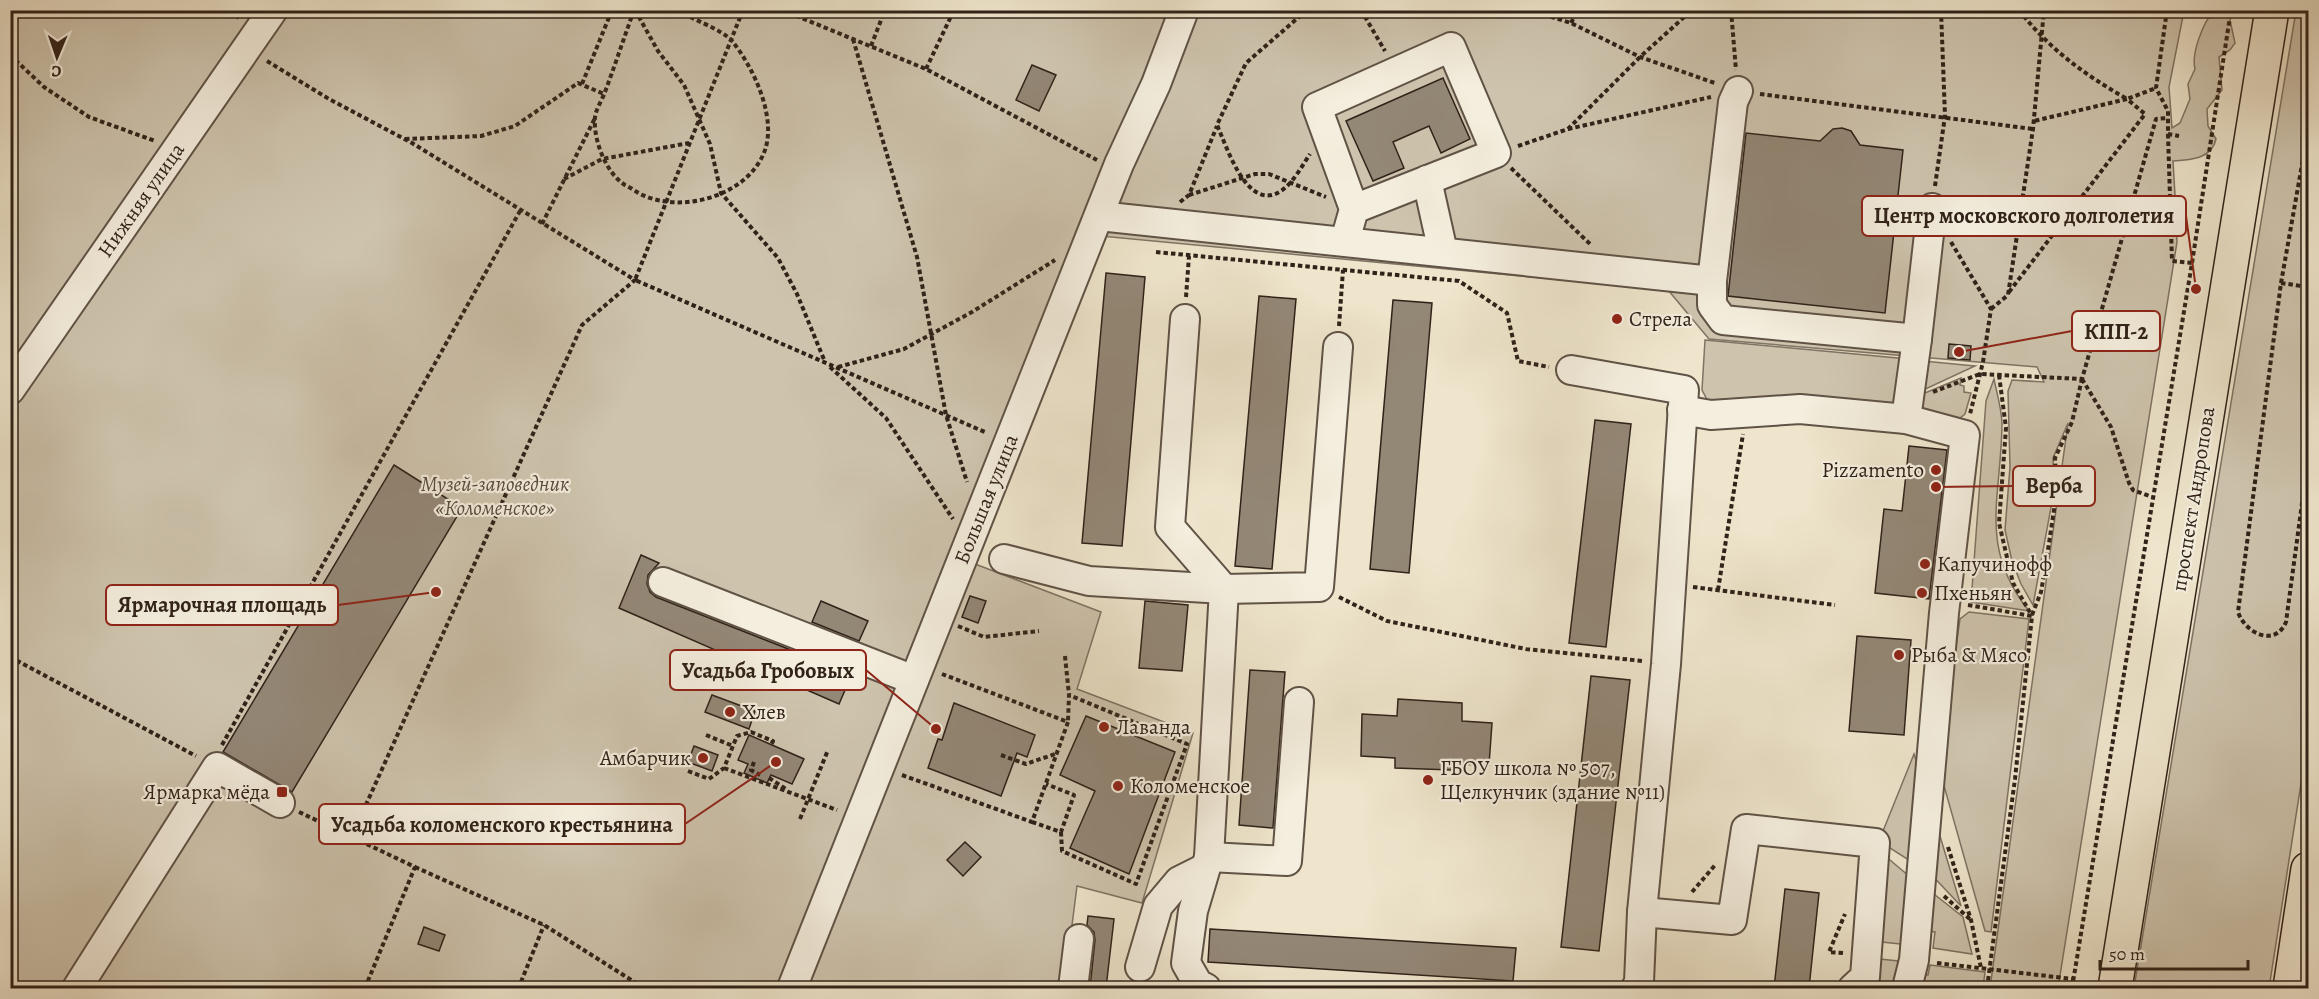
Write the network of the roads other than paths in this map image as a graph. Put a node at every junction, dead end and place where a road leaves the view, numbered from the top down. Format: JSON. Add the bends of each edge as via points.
{"nodes":[{"id":1,"x":273,"y":10,"type":"edge"},
{"id":2,"x":1185,"y":10,"type":"edge"},
{"id":3,"x":2272,"y":10,"type":"edge"},
{"id":4,"x":1738,"y":91,"type":"road end"},
{"id":5,"x":1427,"y":180,"type":"junction"},
{"id":6,"x":1354,"y":208,"type":"junction"},
{"id":7,"x":1932,"y":208,"type":"road end"},
{"id":8,"x":1099,"y":216,"type":"junction"},
{"id":9,"x":1345,"y":241,"type":"junction"},
{"id":10,"x":1443,"y":252,"type":"junction"},
{"id":11,"x":1712,"y":281,"type":"junction"},
{"id":12,"x":1185,"y":319,"type":"road end"},
{"id":13,"x":1917,"y":339,"type":"junction"},
{"id":14,"x":1338,"y":347,"type":"road end"},
{"id":15,"x":1571,"y":370,"type":"road end"},
{"id":16,"x":10,"y":390,"type":"edge"},
{"id":17,"x":1908,"y":410,"type":"junction"},
{"id":18,"x":1682,"y":411,"type":"junction"},
{"id":19,"x":1004,"y":559,"type":"dead end"},
{"id":20,"x":663,"y":582,"type":"dead end"},
{"id":21,"x":1224,"y":589,"type":"junction"},
{"id":22,"x":916,"y":674,"type":"junction"},
{"id":23,"x":1299,"y":702,"type":"dead end"},
{"id":24,"x":280,"y":802,"type":"road end"},
{"id":25,"x":1207,"y":862,"type":"junction"},
{"id":26,"x":2308,"y":869,"type":"edge"},
{"id":27,"x":1642,"y":912,"type":"junction"},
{"id":28,"x":1079,"y":939,"type":"dead end"},
{"id":29,"x":1140,"y":967,"type":"dead end"},
{"id":30,"x":1195,"y":987,"type":"edge"},
{"id":31,"x":77,"y":988,"type":"edge"},
{"id":32,"x":792,"y":988,"type":"edge"},
{"id":33,"x":1073,"y":988,"type":"edge"},
{"id":34,"x":1636,"y":988,"type":"edge"},
{"id":35,"x":1852,"y":988,"type":"edge"},
{"id":36,"x":1907,"y":988,"type":"edge"},
{"id":37,"x":2115,"y":988,"type":"edge"},
{"id":38,"x":2290,"y":988,"type":"edge"}],
"edges":[{"from":1,"to":16,"type":"street","name":"Нижняя улица"},
{"from":2,"to":8,"type":"street","name":"Большая улица"},
{"from":3,"to":37,"type":"main road","name":"проспект Андропова"},
{"from":4,"to":11,"type":"street","via":[[1733,102]]},
{"from":5,"to":6,"type":"street"},
{"from":5,"to":6,"type":"street","via":[[1496,153],[1451,47],[1317,107]]},
{"from":5,"to":10,"type":"street"},
{"from":6,"to":9,"type":"street"},
{"from":7,"to":13,"type":"street"},
{"from":8,"to":9,"type":"street"},
{"from":8,"to":22,"type":"street","name":"Большая улица"},
{"from":9,"to":10,"type":"street"},
{"from":10,"to":11,"type":"street"},
{"from":11,"to":13,"type":"street","via":[[1712,305],[1724,320]]},
{"from":12,"to":21,"type":"street","via":[[1170,527]]},
{"from":13,"to":17,"type":"street"},
{"from":14,"to":21,"type":"street","via":[[1319,587]]},
{"from":15,"to":18,"type":"street","via":[[1684,390]]},
{"from":17,"to":18,"type":"street","via":[[1800,409],[1711,415]]},
{"from":17,"to":36,"type":"street","via":[[1965,435],[1914,960]]},
{"from":18,"to":27,"type":"street","via":[[1666,664]]},
{"from":19,"to":21,"type":"street","via":[[1089,581]]},
{"from":20,"to":22,"type":"street"},
{"from":21,"to":25,"type":"street"},
{"from":22,"to":32,"type":"street","name":"Большая улица"},
{"from":23,"to":25,"type":"street","via":[[1287,861]]},
{"from":24,"to":31,"type":"street","via":[[217,767]]},
{"from":25,"to":29,"type":"street","via":[[1179,881],[1158,906]]},
{"from":25,"to":30,"type":"street","via":[[1192,911],[1186,963]]},
{"from":26,"to":38,"type":"main road"},
{"from":27,"to":34,"type":"street"},
{"from":27,"to":35,"type":"street","via":[[1732,920],[1746,829],[1875,843],[1865,977]]},
{"from":28,"to":33,"type":"street"}]}
